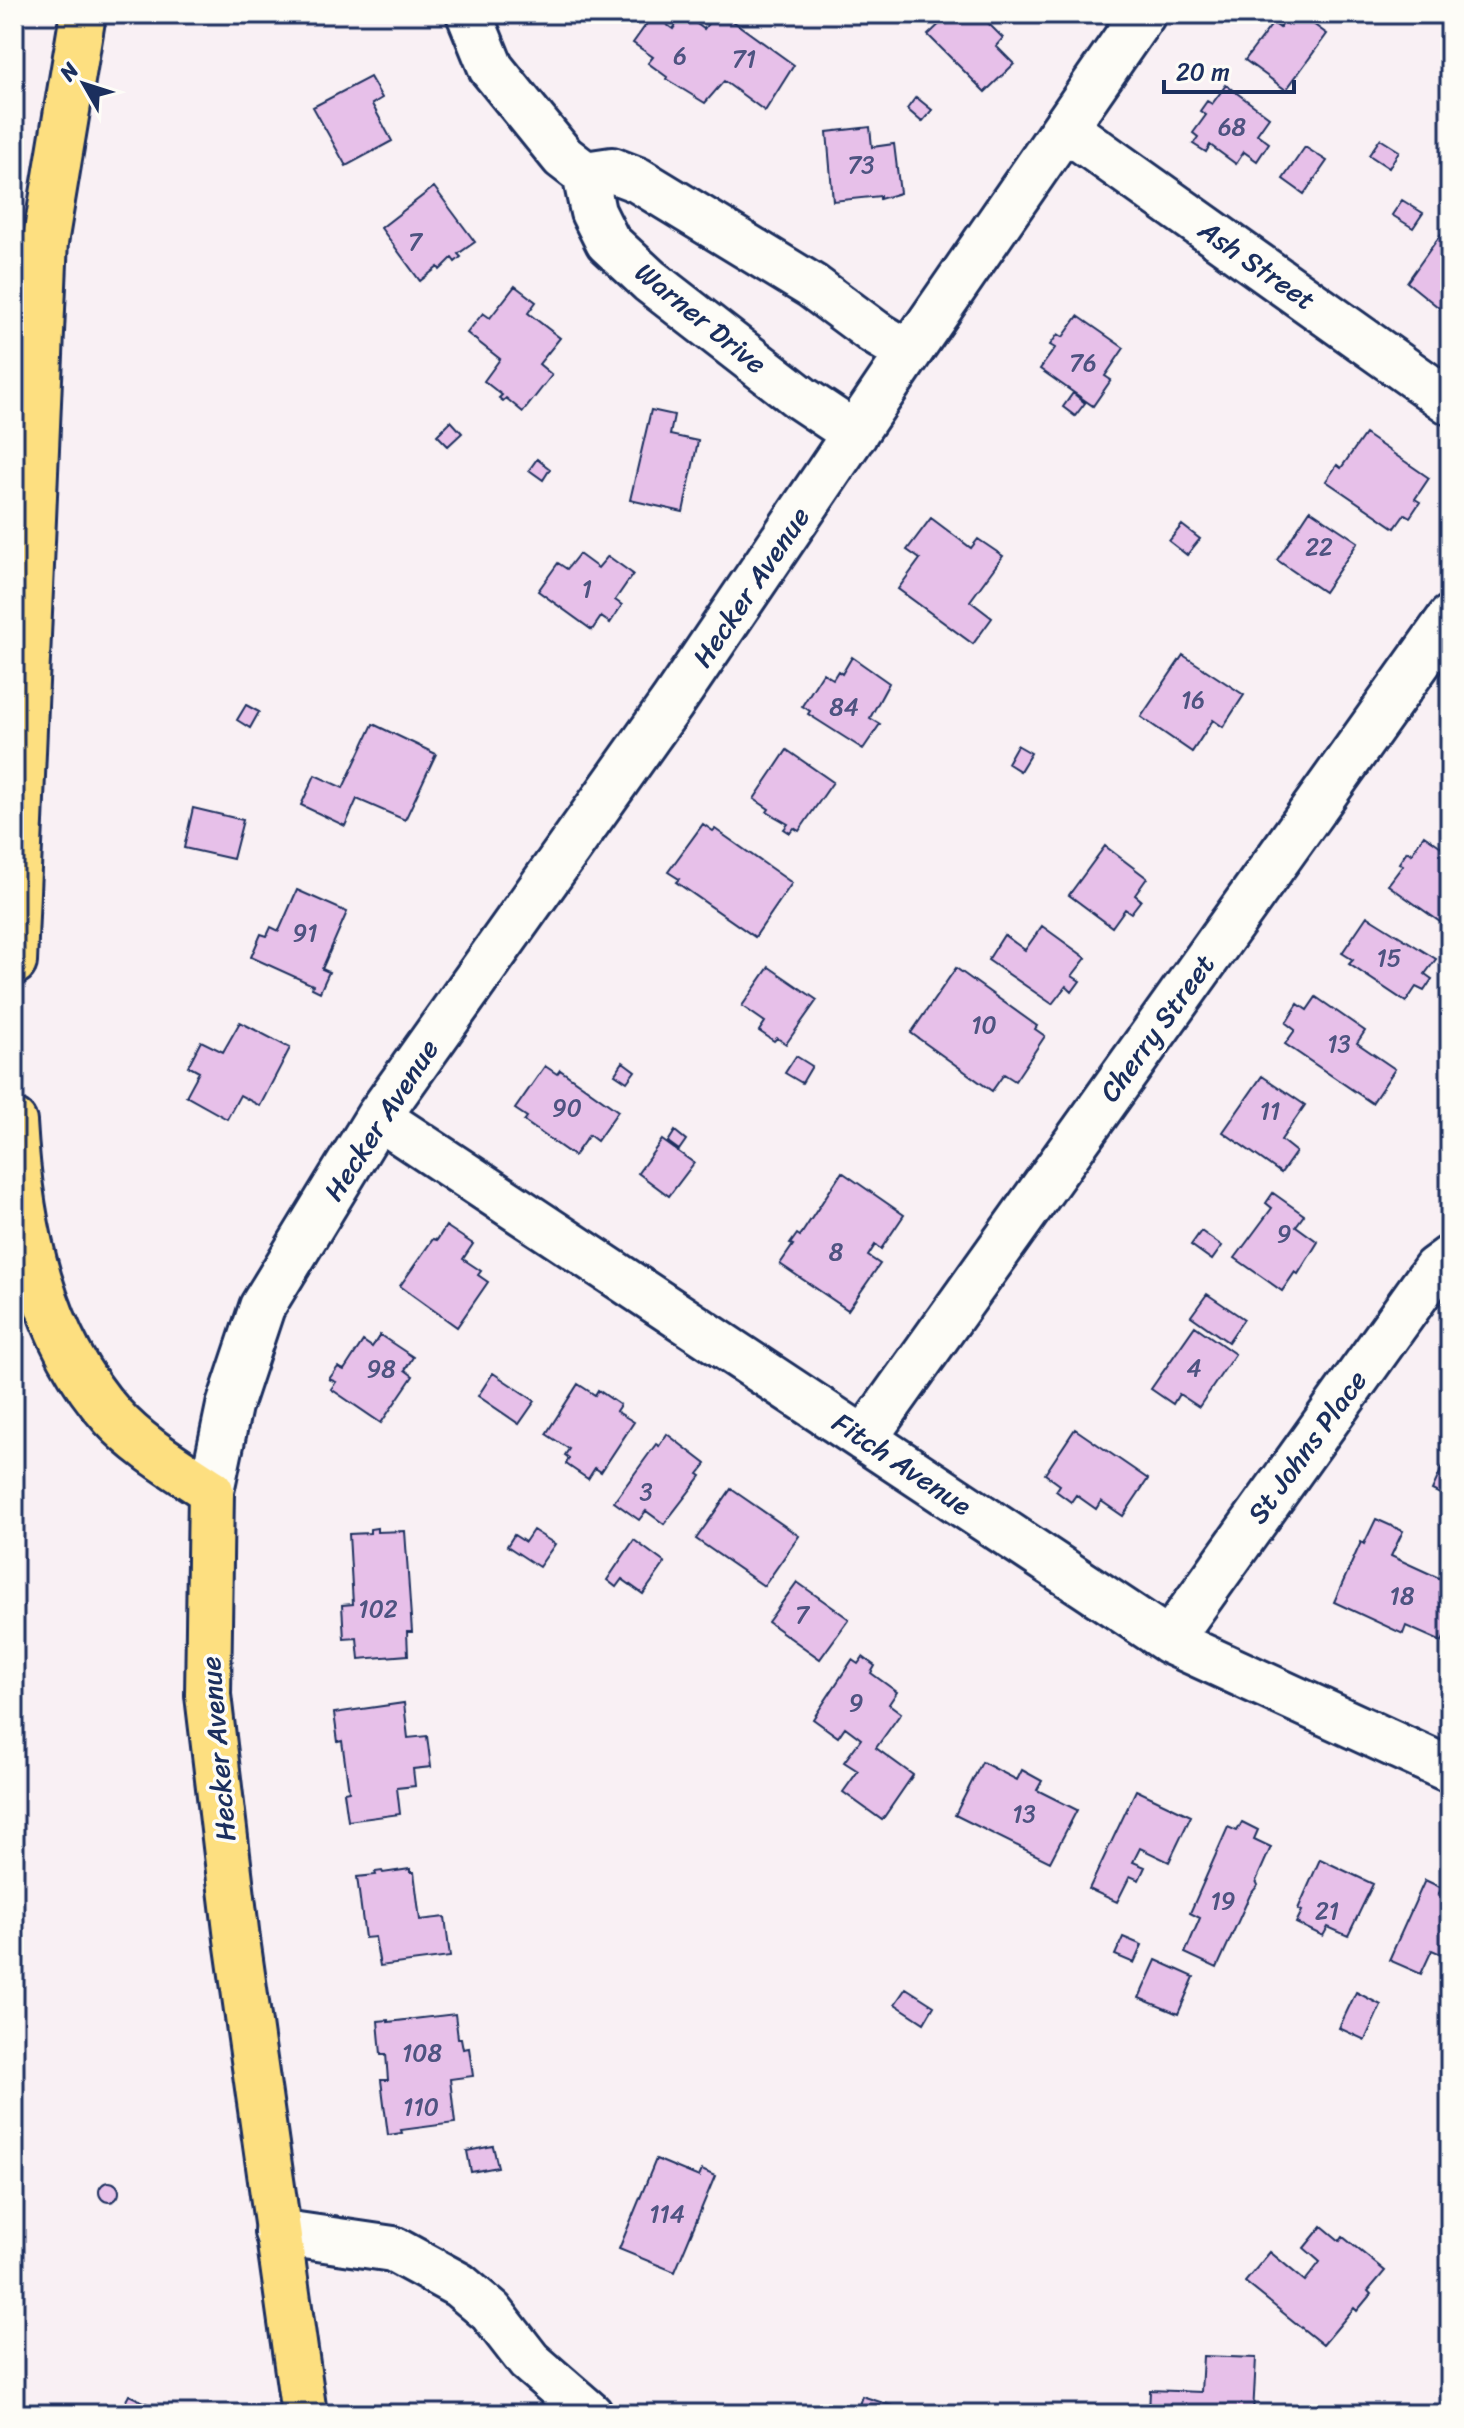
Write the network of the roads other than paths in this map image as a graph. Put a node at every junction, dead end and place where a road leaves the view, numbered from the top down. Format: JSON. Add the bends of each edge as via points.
{"nodes":[{"id":1,"x":83,"y":14,"type":"edge"},
{"id":2,"x":469,"y":14,"type":"edge"},
{"id":3,"x":1143,"y":14,"type":"edge"},
{"id":4,"x":1065,"y":128,"type":"junction"},
{"id":5,"x":585,"y":174,"type":"junction"},
{"id":6,"x":45,"y":239,"type":"junction"},
{"id":7,"x":909,"y":353,"type":"junction"},
{"id":8,"x":1450,"y":402,"type":"edge"},
{"id":9,"x":855,"y":434,"type":"junction"},
{"id":10,"x":14,"y":459,"type":"edge"},
{"id":11,"x":1450,"y":618,"type":"edge"},
{"id":12,"x":14,"y":962,"type":"edge"},
{"id":13,"x":378,"y":1117,"type":"junction"},
{"id":14,"x":14,"y":1122,"type":"edge"},
{"id":15,"x":1450,"y":1258,"type":"edge"},
{"id":16,"x":864,"y":1439,"type":"junction"},
{"id":17,"x":211,"y":1491,"type":"junction"},
{"id":18,"x":1169,"y":1641,"type":"junction"},
{"id":19,"x":1450,"y":1770,"type":"edge"},
{"id":20,"x":277,"y":2232,"type":"junction"},
{"id":21,"x":304,"y":2414,"type":"edge"},
{"id":22,"x":590,"y":2414,"type":"edge"}],
"edges":[{"from":1,"to":6,"type":"main road"},
{"from":2,"to":5,"type":"street","via":[[491,68],[563,157]]},
{"from":3,"to":4,"type":"street","name":"Hecker Avenue"},
{"from":4,"to":7,"type":"street","name":"Hecker Avenue"},
{"from":4,"to":8,"type":"street","name":"Ash Street"},
{"from":5,"to":7,"type":"street","via":[[612,170],[638,180],[812,286]]},
{"from":5,"to":9,"type":"street","name":"Warner Drive","via":[[593,212],[608,242],[650,281]]},
{"from":6,"to":10,"type":"main road"},
{"from":6,"to":12,"type":"main road"},
{"from":7,"to":9,"type":"street","name":"Hecker Avenue"},
{"from":9,"to":13,"type":"street","name":"Hecker Avenue"},
{"from":11,"to":16,"type":"street","name":"Cherry Street"},
{"from":13,"to":16,"type":"street","name":"Fitch Avenue"},
{"from":13,"to":17,"type":"street","name":"Hecker Avenue","via":[[262,1307],[229,1406]]},
{"from":14,"to":17,"type":"main road","via":[[27,1235],[61,1340],[114,1418],[148,1449]]},
{"from":15,"to":18,"type":"street","name":"St Johns Place","via":[[1435,1269]]},
{"from":16,"to":18,"type":"street","name":"Fitch Avenue"},
{"from":17,"to":20,"type":"main road","name":"Hecker Avenue","via":[[208,1695]]},
{"from":18,"to":19,"type":"street","name":"Fitch Avenue"},
{"from":20,"to":21,"type":"main road","name":"Hecker Avenue"},
{"from":20,"to":22,"type":"street","via":[[393,2249],[459,2285],[491,2312],[529,2361]]}]}
